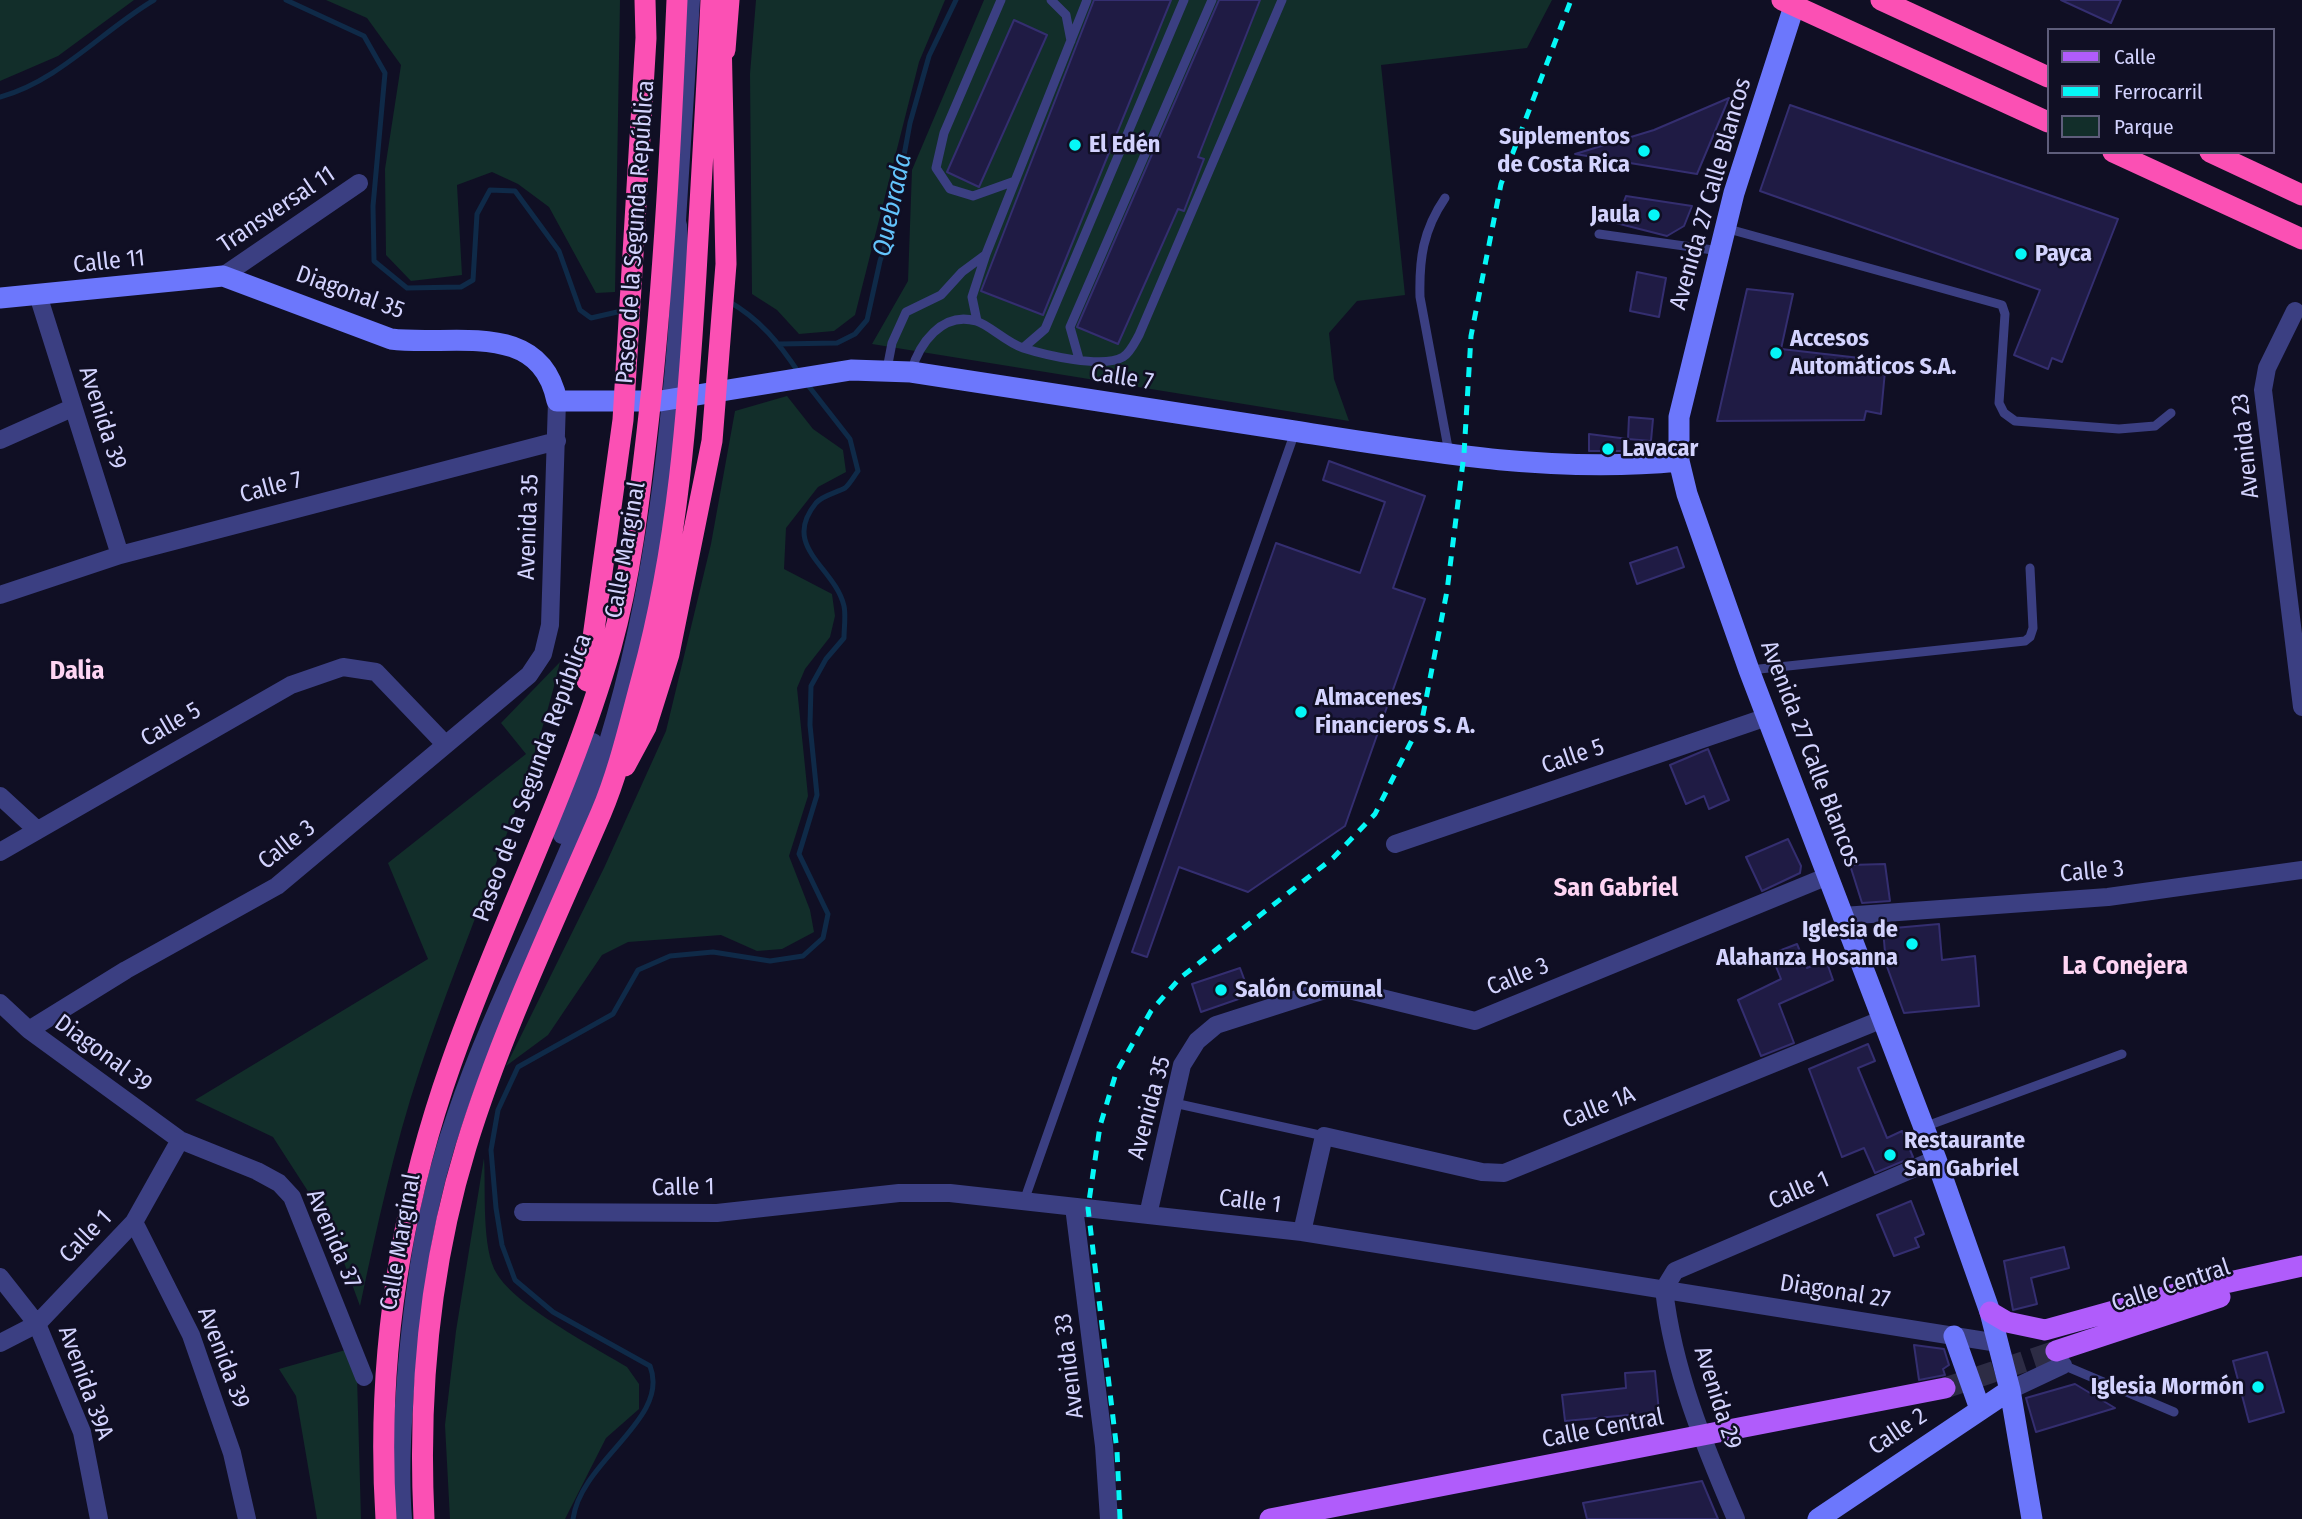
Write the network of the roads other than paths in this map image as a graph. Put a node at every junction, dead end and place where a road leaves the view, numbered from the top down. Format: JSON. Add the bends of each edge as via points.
{"nodes":[{"id":1,"x":645,"y":0,"type":"edge"},
{"id":2,"x":653,"y":0,"type":"edge"},
{"id":3,"x":677,"y":0,"type":"edge"},
{"id":4,"x":691,"y":0,"type":"edge"},
{"id":5,"x":711,"y":0,"type":"edge"},
{"id":6,"x":719,"y":0,"type":"edge"},
{"id":7,"x":729,"y":0,"type":"edge"},
{"id":8,"x":1001,"y":0,"type":"edge"},
{"id":9,"x":1051,"y":0,"type":"edge"},
{"id":10,"x":1087,"y":0,"type":"edge"},
{"id":11,"x":1184,"y":0,"type":"edge"},
{"id":12,"x":1212,"y":0,"type":"edge"},
{"id":13,"x":1282,"y":0,"type":"edge"},
{"id":14,"x":1782,"y":0,"type":"edge"},
{"id":15,"x":1796,"y":0,"type":"edge"},
{"id":16,"x":1881,"y":0,"type":"edge"},
{"id":17,"x":646,"y":38,"type":"junction"},
{"id":18,"x":1071,"y":41,"type":"junction"},
{"id":19,"x":723,"y":69,"type":"junction"},
{"id":20,"x":2046,"y":77,"type":"edge"},
{"id":21,"x":2046,"y":121,"type":"edge"},
{"id":22,"x":2117,"y":154,"type":"edge"},
{"id":23,"x":2214,"y":154,"type":"edge"},
{"id":24,"x":1015,"y":181,"type":"junction"},
{"id":25,"x":359,"y":183,"type":"dead end"},
{"id":26,"x":2302,"y":195,"type":"edge"},
{"id":27,"x":1445,"y":198,"type":"dead end"},
{"id":28,"x":1726,"y":228,"type":"junction"},
{"id":29,"x":1599,"y":234,"type":"dead end"},
{"id":30,"x":2302,"y":239,"type":"edge"},
{"id":31,"x":1720,"y":251,"type":"junction"},
{"id":32,"x":986,"y":254,"type":"junction"},
{"id":33,"x":223,"y":276,"type":"junction"},
{"id":34,"x":38,"y":295,"type":"junction"},
{"id":35,"x":0,"y":298,"type":"edge"},
{"id":36,"x":2295,"y":311,"type":"dead end"},
{"id":37,"x":977,"y":321,"type":"junction"},
{"id":38,"x":1023,"y":348,"type":"junction"},
{"id":39,"x":1079,"y":359,"type":"junction"},
{"id":40,"x":887,"y":369,"type":"junction"},
{"id":41,"x":911,"y":372,"type":"junction"},
{"id":42,"x":666,"y":400,"type":"junction"},
{"id":43,"x":557,"y":401,"type":"junction"},
{"id":44,"x":72,"y":408,"type":"junction"},
{"id":45,"x":2171,"y":413,"type":"dead end"},
{"id":46,"x":1295,"y":432,"type":"junction"},
{"id":47,"x":0,"y":440,"type":"edge"},
{"id":48,"x":557,"y":441,"type":"junction"},
{"id":49,"x":1449,"y":453,"type":"junction"},
{"id":50,"x":1679,"y":461,"type":"junction"},
{"id":51,"x":120,"y":555,"type":"junction"},
{"id":52,"x":2031,"y":568,"type":"dead end"},
{"id":53,"x":0,"y":595,"type":"edge"},
{"id":54,"x":543,"y":654,"type":"joint"},
{"id":55,"x":1749,"y":670,"type":"junction"},
{"id":56,"x":2302,"y":707,"type":"edge"},
{"id":57,"x":1767,"y":717,"type":"junction"},
{"id":58,"x":445,"y":744,"type":"junction"},
{"id":59,"x":562,"y":781,"type":"junction"},
{"id":60,"x":0,"y":796,"type":"edge"},
{"id":61,"x":602,"y":811,"type":"junction"},
{"id":62,"x":37,"y":830,"type":"junction"},
{"id":63,"x":1395,"y":844,"type":"dead end"},
{"id":64,"x":0,"y":852,"type":"edge"},
{"id":65,"x":2302,"y":870,"type":"edge"},
{"id":66,"x":1828,"y":876,"type":"junction"},
{"id":67,"x":1843,"y":916,"type":"junction"},
{"id":68,"x":0,"y":1003,"type":"edge"},
{"id":69,"x":1883,"y":1019,"type":"junction"},
{"id":70,"x":1216,"y":1025,"type":"joint"},
{"id":71,"x":29,"y":1031,"type":"junction"},
{"id":72,"x":2122,"y":1054,"type":"dead end"},
{"id":73,"x":1174,"y":1103,"type":"junction"},
{"id":74,"x":1924,"y":1127,"type":"junction"},
{"id":75,"x":1324,"y":1136,"type":"junction"},
{"id":76,"x":180,"y":1140,"type":"junction"},
{"id":77,"x":1936,"y":1159,"type":"junction"},
{"id":78,"x":1024,"y":1201,"type":"junction"},
{"id":79,"x":1074,"y":1207,"type":"junction"},
{"id":80,"x":523,"y":1212,"type":"dead end"},
{"id":81,"x":1148,"y":1214,"type":"junction"},
{"id":82,"x":134,"y":1222,"type":"junction"},
{"id":83,"x":1303,"y":1232,"type":"junction"},
{"id":84,"x":2302,"y":1268,"type":"edge"},
{"id":85,"x":0,"y":1277,"type":"edge"},
{"id":86,"x":1664,"y":1289,"type":"junction"},
{"id":87,"x":1990,"y":1312,"type":"junction"},
{"id":88,"x":37,"y":1324,"type":"junction"},
{"id":89,"x":1954,"y":1336,"type":"junction"},
{"id":90,"x":0,"y":1343,"type":"edge"},
{"id":91,"x":1998,"y":1343,"type":"junction"},
{"id":92,"x":2059,"y":1358,"type":"junction"},
{"id":93,"x":364,"y":1377,"type":"dead end"},
{"id":94,"x":1945,"y":1388,"type":"tunnel mouth"},
{"id":95,"x":2010,"y":1390,"type":"junction"},
{"id":96,"x":1980,"y":1409,"type":"junction"},
{"id":97,"x":2174,"y":1412,"type":"dead end"},
{"id":98,"x":1700,"y":1437,"type":"junction"},
{"id":99,"x":99,"y":1519,"type":"edge"},
{"id":100,"x":247,"y":1519,"type":"edge"},
{"id":101,"x":386,"y":1519,"type":"edge"},
{"id":102,"x":403,"y":1519,"type":"edge"},
{"id":103,"x":424,"y":1519,"type":"edge"},
{"id":104,"x":1109,"y":1519,"type":"edge"},
{"id":105,"x":1270,"y":1519,"type":"edge"},
{"id":106,"x":1736,"y":1519,"type":"edge"},
{"id":107,"x":1818,"y":1519,"type":"edge"},
{"id":108,"x":2032,"y":1519,"type":"edge"}],
"edges":[{"from":1,"to":17,"type":"highway"},
{"from":2,"to":17,"type":"highway"},
{"from":3,"to":59,"type":"highway","name":"Paseo de la Segunda República","via":[[667,217],[632,554],[612,644]]},
{"from":4,"to":42,"type":"street","name":"Calle Marginal"},
{"from":5,"to":61,"type":"highway","via":[[693,326],[672,528],[643,675]]},
{"from":6,"to":19,"type":"highway"},
{"from":7,"to":19,"type":"highway"},
{"from":8,"to":24,"type":"lane","via":[[944,133],[936,168],[950,189],[973,196]]},
{"from":9,"to":18,"type":"lane","via":[[1066,15]]},
{"from":10,"to":18,"type":"lane"},
{"from":11,"to":38,"type":"lane","via":[[1045,329]]},
{"from":12,"to":39,"type":"lane","via":[[1070,327]]},
{"from":13,"to":39,"type":"lane","via":[[1139,335],[1126,356],[1105,364]]},
{"from":14,"to":21,"type":"highway"},
{"from":15,"to":28,"type":"street","name":"Avenida 27 Calle Blancos"},
{"from":16,"to":20,"type":"highway"},
{"from":17,"to":59,"type":"highway","via":[[623,420],[592,658]]},
{"from":18,"to":24,"type":"lane"},
{"from":19,"to":61,"type":"highway","via":[[726,264],[709,462],[669,654],[646,727]]},
{"from":22,"to":30,"type":"highway"},
{"from":23,"to":26,"type":"highway"},
{"from":24,"to":32,"type":"lane"},
{"from":25,"to":33,"type":"street","name":"Transversal 11"},
{"from":27,"to":49,"type":"lane","via":[[1423,240],[1419,273]]},
{"from":28,"to":31,"type":"street","name":"Avenida 27 Calle Blancos"},
{"from":28,"to":45,"type":"lane","via":[[2002,304],[1999,403],[2015,421],[2119,429],[2155,426]]},
{"from":29,"to":31,"type":"lane"},
{"from":31,"to":50,"type":"street","name":"Avenida 27 Calle Blancos","via":[[1679,416]]},
{"from":32,"to":37,"type":"lane","via":[[972,297]]},
{"from":32,"to":40,"type":"lane","via":[[941,295],[906,312]]},
{"from":33,"to":34,"type":"street","name":"Calle 11"},
{"from":33,"to":43,"type":"street","name":"Diagonal 35","via":[[391,339],[498,341],[544,366]]},
{"from":34,"to":35,"type":"street","name":"Calle 11"},
{"from":34,"to":44,"type":"street","name":"Avenida 39"},
{"from":36,"to":56,"type":"street","name":"Avenida 23","via":[[2267,368],[2263,390]]},
{"from":37,"to":38,"type":"lane"},
{"from":37,"to":41,"type":"lane","via":[[956,321],[928,337],[918,348]]},
{"from":38,"to":39,"type":"lane"},
{"from":40,"to":41,"type":"street","name":"Calle 7"},
{"from":40,"to":42,"type":"street","name":"Calle 7","via":[[851,370]]},
{"from":41,"to":46,"type":"street","name":"Calle 7"},
{"from":42,"to":43,"type":"street","name":"Calle 7"},
{"from":42,"to":102,"type":"street","name":"Calle Marginal","via":[[625,637],[567,820],[456,1114],[423,1231],[402,1425]]},
{"from":43,"to":48,"type":"street","name":"Avenida 35"},
{"from":44,"to":47,"type":"street"},
{"from":44,"to":51,"type":"street","name":"Avenida 39"},
{"from":46,"to":49,"type":"street","name":"Calle 7"},
{"from":46,"to":78,"type":"lane"},
{"from":48,"to":51,"type":"street","name":"Calle 7"},
{"from":48,"to":54,"type":"street","name":"Avenida 35","via":[[550,625]]},
{"from":49,"to":50,"type":"street","name":"Calle 7","via":[[1547,465],[1624,467]]},
{"from":50,"to":55,"type":"street","name":"Avenida 27 Calle Blancos"},
{"from":51,"to":53,"type":"street","name":"Calle 7"},
{"from":52,"to":55,"type":"lane","via":[[2033,628],[2025,640]]},
{"from":54,"to":58,"type":"street","name":"Calle 3","via":[[529,675]]},
{"from":55,"to":57,"type":"street","name":"Avenida 27 Calle Blancos"},
{"from":57,"to":63,"type":"street","name":"Calle 5"},
{"from":57,"to":66,"type":"street","name":"Avenida 27 Calle Blancos"},
{"from":58,"to":62,"type":"street","name":"Calle 5","via":[[376,672],[343,667],[291,685]]},
{"from":58,"to":71,"type":"street","name":"Calle 3","via":[[277,886],[126,970]]},
{"from":59,"to":101,"type":"highway","name":"Paseo de la Segunda República","via":[[451,1064],[417,1176],[389,1319],[384,1388]]},
{"from":60,"to":62,"type":"street"},
{"from":61,"to":103,"type":"highway","via":[[497,1058],[443,1231],[424,1378]]},
{"from":62,"to":64,"type":"street","name":"Calle 5"},
{"from":65,"to":67,"type":"street","name":"Calle 3","via":[[2108,897]]},
{"from":66,"to":67,"type":"street","name":"Avenida 27 Calle Blancos"},
{"from":66,"to":70,"type":"street","name":"Calle 3","via":[[1475,1021],[1349,990],[1325,990]]},
{"from":67,"to":69,"type":"street","name":"Avenida 27 Calle Blancos"},
{"from":68,"to":71,"type":"street","name":"Diagonal 39"},
{"from":69,"to":74,"type":"street","name":"Avenida 27 Calle Blancos"},
{"from":69,"to":75,"type":"street","name":"Calle 1A","via":[[1504,1172],[1482,1172]]},
{"from":70,"to":73,"type":"street","name":"Avenida 35","via":[[1197,1041],[1182,1065]]},
{"from":71,"to":76,"type":"street","name":"Diagonal 39"},
{"from":72,"to":74,"type":"lane"},
{"from":73,"to":75,"type":"lane"},
{"from":73,"to":81,"type":"street","name":"Avenida 35"},
{"from":74,"to":77,"type":"street","name":"Avenida 27 Calle Blancos"},
{"from":75,"to":83,"type":"street"},
{"from":76,"to":82,"type":"street","name":"Calle 1"},
{"from":76,"to":93,"type":"street","name":"Avenida 37","via":[[257,1171],[292,1197]]},
{"from":77,"to":86,"type":"street","name":"Calle 1","via":[[1675,1271]]},
{"from":77,"to":87,"type":"street","name":"Avenida 27 Calle Blancos"},
{"from":78,"to":79,"type":"street","name":"Calle 1"},
{"from":78,"to":80,"type":"street","name":"Calle 1","via":[[899,1193],[717,1213]]},
{"from":79,"to":81,"type":"street","name":"Calle 1"},
{"from":79,"to":104,"type":"street","name":"Avenida 33"},
{"from":81,"to":83,"type":"street","name":"Calle 1"},
{"from":82,"to":88,"type":"street","name":"Calle 1"},
{"from":82,"to":100,"type":"street","name":"Avenida 39","via":[[191,1335],[232,1454]]},
{"from":83,"to":86,"type":"street","name":"Calle 1"},
{"from":84,"to":87,"type":"main road","via":[[2171,1296],[2045,1330],[2007,1322]]},
{"from":84,"to":92,"type":"main road","name":"Calle Central"},
{"from":85,"to":88,"type":"street","name":"Avenida 39A"},
{"from":86,"to":89,"type":"street","name":"Diagonal 27"},
{"from":86,"to":98,"type":"street","name":"Avenida 29","via":[[1668,1327]]},
{"from":87,"to":91,"type":"street","name":"Avenida 27 Calle Blancos"},
{"from":88,"to":90,"type":"street","name":"Calle 1"},
{"from":88,"to":99,"type":"street","name":"Avenida 39A","via":[[82,1432]]},
{"from":89,"to":91,"type":"street","name":"Diagonal 27"},
{"from":89,"to":96,"type":"street"},
{"from":91,"to":95,"type":"street","name":"Avenida 27 Calle Blancos"},
{"from":92,"to":95,"type":"street"},
{"from":92,"to":97,"type":"lane"},
{"from":94,"to":98,"type":"main road","name":"Calle Central"},
{"from":95,"to":96,"type":"street","name":"Calle 2"},
{"from":95,"to":108,"type":"street","name":"Avenida 27 Calle Blancos"},
{"from":96,"to":107,"type":"street","name":"Calle 2"},
{"from":98,"to":105,"type":"main road","name":"Calle Central"},
{"from":98,"to":106,"type":"street","name":"Avenida 29"}]}
